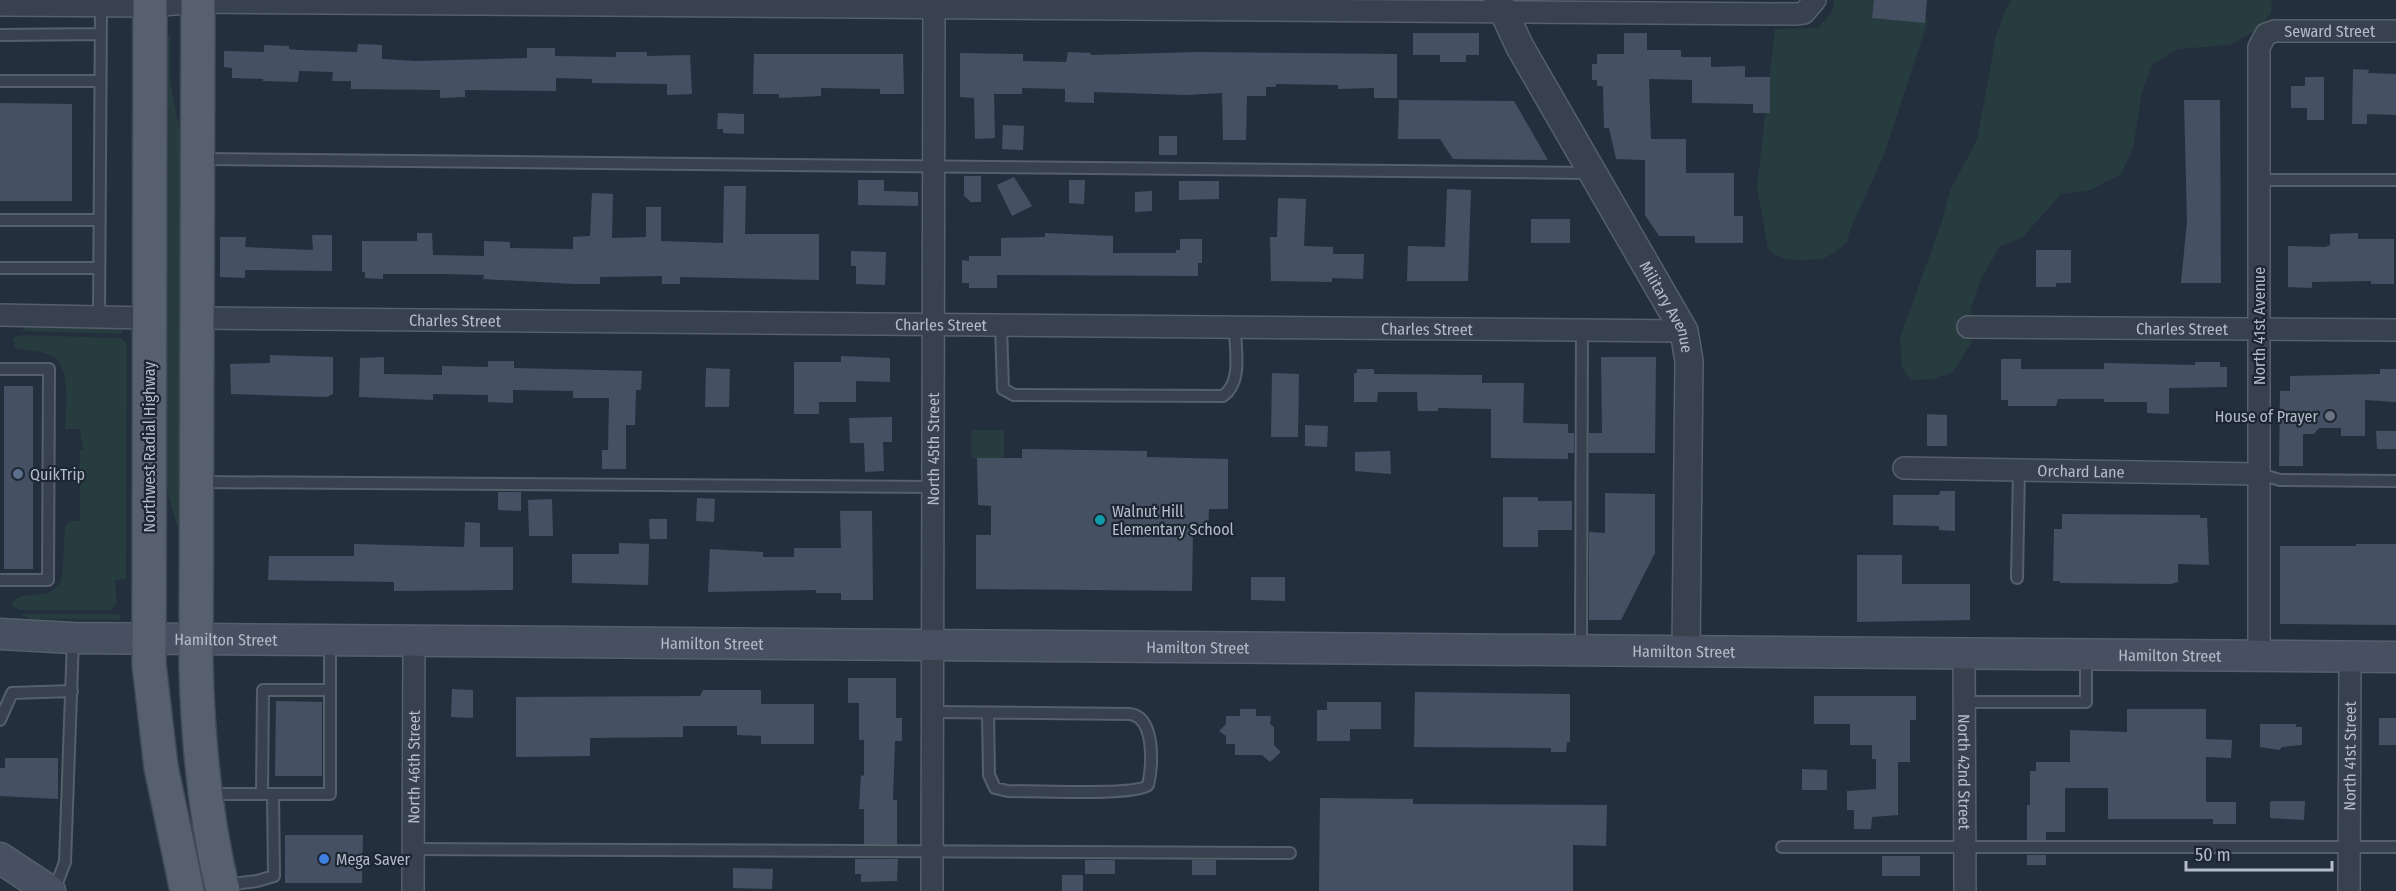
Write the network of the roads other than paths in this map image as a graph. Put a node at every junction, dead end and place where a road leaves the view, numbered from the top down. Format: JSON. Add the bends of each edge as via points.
{"nodes":[{"id":1,"x":198,"y":1,"type":"edge"},
{"id":2,"x":69,"y":3,"type":"edge"},
{"id":3,"x":150,"y":3,"type":"edge"},
{"id":4,"x":733,"y":3,"type":"edge"},
{"id":5,"x":0,"y":4,"type":"edge"},
{"id":6,"x":1812,"y":4,"type":"edge"},
{"id":7,"x":101,"y":5,"type":"junction"},
{"id":8,"x":1501,"y":6,"type":"edge"},
{"id":9,"x":934,"y":7,"type":"junction"},
{"id":10,"x":2396,"y":31,"type":"edge"},
{"id":11,"x":100,"y":34,"type":"junction"},
{"id":12,"x":2266,"y":34,"type":"joint"},
{"id":13,"x":0,"y":35,"type":"edge"},
{"id":14,"x":0,"y":81,"type":"edge"},
{"id":15,"x":100,"y":81,"type":"junction"},
{"id":16,"x":198,"y":159,"type":"junction"},
{"id":17,"x":933,"y":167,"type":"junction"},
{"id":18,"x":1593,"y":173,"type":"junction"},
{"id":19,"x":2259,"y":180,"type":"junction"},
{"id":20,"x":2396,"y":180,"type":"edge"},
{"id":21,"x":0,"y":220,"type":"edge"},
{"id":22,"x":99,"y":220,"type":"junction"},
{"id":23,"x":0,"y":267,"type":"edge"},
{"id":24,"x":98,"y":268,"type":"junction"},
{"id":25,"x":0,"y":315,"type":"edge"},
{"id":26,"x":99,"y":317,"type":"junction"},
{"id":27,"x":149,"y":318,"type":"junction"},
{"id":28,"x":197,"y":318,"type":"junction"},
{"id":29,"x":932,"y":325,"type":"junction"},
{"id":30,"x":1001,"y":326,"type":"junction"},
{"id":31,"x":1968,"y":327,"type":"dead end"},
{"id":32,"x":1235,"y":328,"type":"junction"},
{"id":33,"x":1582,"y":330,"type":"junction"},
{"id":34,"x":2259,"y":330,"type":"junction"},
{"id":35,"x":2396,"y":330,"type":"edge"},
{"id":36,"x":1684,"y":331,"type":"junction"},
{"id":37,"x":0,"y":369,"type":"edge"},
{"id":38,"x":1904,"y":468,"type":"dead end"},
{"id":39,"x":2019,"y":470,"type":"junction"},
{"id":40,"x":2259,"y":474,"type":"junction"},
{"id":41,"x":2396,"y":481,"type":"edge"},
{"id":42,"x":196,"y":482,"type":"junction"},
{"id":43,"x":933,"y":487,"type":"junction"},
{"id":44,"x":2017,"y":578,"type":"dead end"},
{"id":45,"x":0,"y":580,"type":"edge"},
{"id":46,"x":0,"y":634,"type":"edge"},
{"id":47,"x":73,"y":638,"type":"junction"},
{"id":48,"x":149,"y":638,"type":"junction"},
{"id":49,"x":195,"y":639,"type":"junction"},
{"id":50,"x":330,"y":640,"type":"junction"},
{"id":51,"x":414,"y":641,"type":"junction"},
{"id":52,"x":933,"y":646,"type":"junction"},
{"id":53,"x":1581,"y":650,"type":"junction"},
{"id":54,"x":1686,"y":651,"type":"junction"},
{"id":55,"x":1964,"y":654,"type":"junction"},
{"id":56,"x":2086,"y":655,"type":"junction"},
{"id":57,"x":2259,"y":656,"type":"junction"},
{"id":58,"x":2350,"y":657,"type":"junction"},
{"id":59,"x":2396,"y":657,"type":"edge"},
{"id":60,"x":330,"y":690,"type":"junction"},
{"id":61,"x":72,"y":691,"type":"junction"},
{"id":62,"x":1964,"y":702,"type":"junction"},
{"id":63,"x":933,"y":712,"type":"junction"},
{"id":64,"x":988,"y":712,"type":"junction"},
{"id":65,"x":0,"y":720,"type":"edge"},
{"id":66,"x":204,"y":794,"type":"junction"},
{"id":67,"x":268,"y":794,"type":"junction"},
{"id":68,"x":1782,"y":846,"type":"dead end"},
{"id":69,"x":1965,"y":846,"type":"junction"},
{"id":70,"x":2350,"y":847,"type":"junction"},
{"id":71,"x":2396,"y":847,"type":"edge"},
{"id":72,"x":412,"y":849,"type":"junction"},
{"id":73,"x":932,"y":850,"type":"junction"},
{"id":74,"x":1290,"y":853,"type":"dead end"},
{"id":75,"x":2,"y":863,"type":"edge"},
{"id":76,"x":222,"y":888,"type":"edge"},
{"id":77,"x":52,"y":891,"type":"edge"},
{"id":78,"x":187,"y":891,"type":"edge"},
{"id":79,"x":413,"y":891,"type":"edge"},
{"id":80,"x":932,"y":891,"type":"edge"},
{"id":81,"x":1965,"y":891,"type":"edge"},
{"id":82,"x":2349,"y":891,"type":"edge"}],
"edges":[{"from":1,"to":3,"type":"street"},
{"from":1,"to":4,"type":"street"},
{"from":1,"to":16,"type":"main road"},
{"from":2,"to":5,"type":"street"},
{"from":2,"to":7,"type":"street"},
{"from":3,"to":7,"type":"street"},
{"from":3,"to":27,"type":"main road","name":"Northwest Radial Highway"},
{"from":4,"to":9,"type":"street"},
{"from":6,"to":8,"type":"street","via":[[1795,14]]},
{"from":7,"to":11,"type":"lane"},
{"from":8,"to":9,"type":"street"},
{"from":8,"to":18,"type":"street","name":"Military Avenue","via":[[1520,47]]},
{"from":9,"to":17,"type":"street","name":"North 45th Street"},
{"from":10,"to":12,"type":"street","name":"Seward Street"},
{"from":11,"to":13,"type":"lane"},
{"from":11,"to":15,"type":"lane"},
{"from":12,"to":19,"type":"street","name":"North 41st Avenue","via":[[2259,47]]},
{"from":14,"to":15,"type":"lane"},
{"from":15,"to":22,"type":"lane"},
{"from":16,"to":17,"type":"lane"},
{"from":16,"to":28,"type":"main road"},
{"from":17,"to":18,"type":"lane"},
{"from":17,"to":29,"type":"street","name":"North 45th Street"},
{"from":18,"to":36,"type":"street","name":"Military Avenue"},
{"from":19,"to":20,"type":"lane"},
{"from":19,"to":34,"type":"street","name":"North 41st Avenue"},
{"from":21,"to":22,"type":"lane"},
{"from":22,"to":24,"type":"lane"},
{"from":23,"to":24,"type":"lane"},
{"from":24,"to":26,"type":"lane"},
{"from":25,"to":26,"type":"street"},
{"from":26,"to":27,"type":"street"},
{"from":27,"to":48,"type":"main road","name":"Northwest Radial Highway"},
{"from":28,"to":29,"type":"street","name":"Charles Street"},
{"from":28,"to":42,"type":"main road"},
{"from":29,"to":30,"type":"street","name":"Charles Street"},
{"from":29,"to":43,"type":"street","name":"North 45th Street"},
{"from":30,"to":32,"type":"street","name":"Charles Street"},
{"from":30,"to":32,"type":"lane","via":[[1003,390],[1014,395],[1223,396],[1234,384],[1236,373]]},
{"from":31,"to":34,"type":"street","name":"Charles Street"},
{"from":32,"to":33,"type":"street","name":"Charles Street"},
{"from":33,"to":36,"type":"street","name":"Charles Street"},
{"from":33,"to":53,"type":"lane"},
{"from":34,"to":35,"type":"street","name":"Charles Street"},
{"from":34,"to":40,"type":"street","name":"North 41st Avenue"},
{"from":36,"to":54,"type":"street","name":"Military Avenue","via":[[1689,361]]},
{"from":37,"to":45,"type":"lane","via":[[49,369],[49,392],[48,580]]},
{"from":38,"to":39,"type":"street","name":"Orchard Lane"},
{"from":39,"to":40,"type":"street","name":"Orchard Lane"},
{"from":39,"to":44,"type":"lane"},
{"from":40,"to":41,"type":"lane","via":[[2280,480]]},
{"from":40,"to":57,"type":"street","name":"North 41st Avenue"},
{"from":42,"to":43,"type":"lane"},
{"from":42,"to":49,"type":"main road"},
{"from":43,"to":52,"type":"street","name":"North 45th Street"},
{"from":46,"to":47,"type":"main road","name":"Hamilton Street"},
{"from":47,"to":48,"type":"main road","name":"Hamilton Street"},
{"from":47,"to":61,"type":"lane"},
{"from":48,"to":49,"type":"main road","name":"Hamilton Street"},
{"from":48,"to":78,"type":"main road","name":"Northwest Radial Highway","via":[[155,729]]},
{"from":49,"to":50,"type":"main road","name":"Hamilton Street"},
{"from":49,"to":66,"type":"main road"},
{"from":50,"to":51,"type":"main road","name":"Hamilton Street"},
{"from":50,"to":60,"type":"lane"},
{"from":51,"to":52,"type":"main road","name":"Hamilton Street"},
{"from":51,"to":72,"type":"street","name":"North 46th Street"},
{"from":52,"to":53,"type":"main road","name":"Hamilton Street"},
{"from":52,"to":63,"type":"street","name":"North 45th Street"},
{"from":53,"to":54,"type":"main road","name":"Hamilton Street"},
{"from":54,"to":55,"type":"main road","name":"Hamilton Street"},
{"from":55,"to":56,"type":"main road","name":"Hamilton Street"},
{"from":55,"to":62,"type":"street","name":"North 42nd Street"},
{"from":56,"to":57,"type":"main road","name":"Hamilton Street"},
{"from":56,"to":62,"type":"lane","via":[[2086,702]]},
{"from":57,"to":58,"type":"main road","name":"Hamilton Street"},
{"from":58,"to":59,"type":"main road","name":"Hamilton Street"},
{"from":58,"to":70,"type":"street","name":"North 41st Street"},
{"from":60,"to":67,"type":"lane","via":[[330,794]]},
{"from":60,"to":67,"type":"lane","via":[[262,690]]},
{"from":61,"to":65,"type":"lane","via":[[12,693]]},
{"from":61,"to":77,"type":"lane","via":[[65,862]]},
{"from":62,"to":69,"type":"street","name":"North 42nd Street"},
{"from":63,"to":64,"type":"lane"},
{"from":63,"to":73,"type":"street","name":"North 45th Street"},
{"from":64,"to":64,"type":"lane","via":[[1135,714],[1143,719],[1149,734],[1148,785],[1134,791],[995,788],[989,775]]},
{"from":66,"to":67,"type":"lane"},
{"from":66,"to":76,"type":"main road"},
{"from":67,"to":76,"type":"lane","via":[[273,876]]},
{"from":68,"to":69,"type":"lane"},
{"from":69,"to":70,"type":"lane"},
{"from":69,"to":81,"type":"street","name":"North 42nd Street"},
{"from":70,"to":71,"type":"lane"},
{"from":70,"to":82,"type":"street","name":"North 41st Street"},
{"from":72,"to":73,"type":"lane"},
{"from":72,"to":79,"type":"street","name":"North 46th Street"},
{"from":73,"to":74,"type":"lane"},
{"from":73,"to":80,"type":"street","name":"North 45th Street"},
{"from":75,"to":77,"type":"main road"}]}
